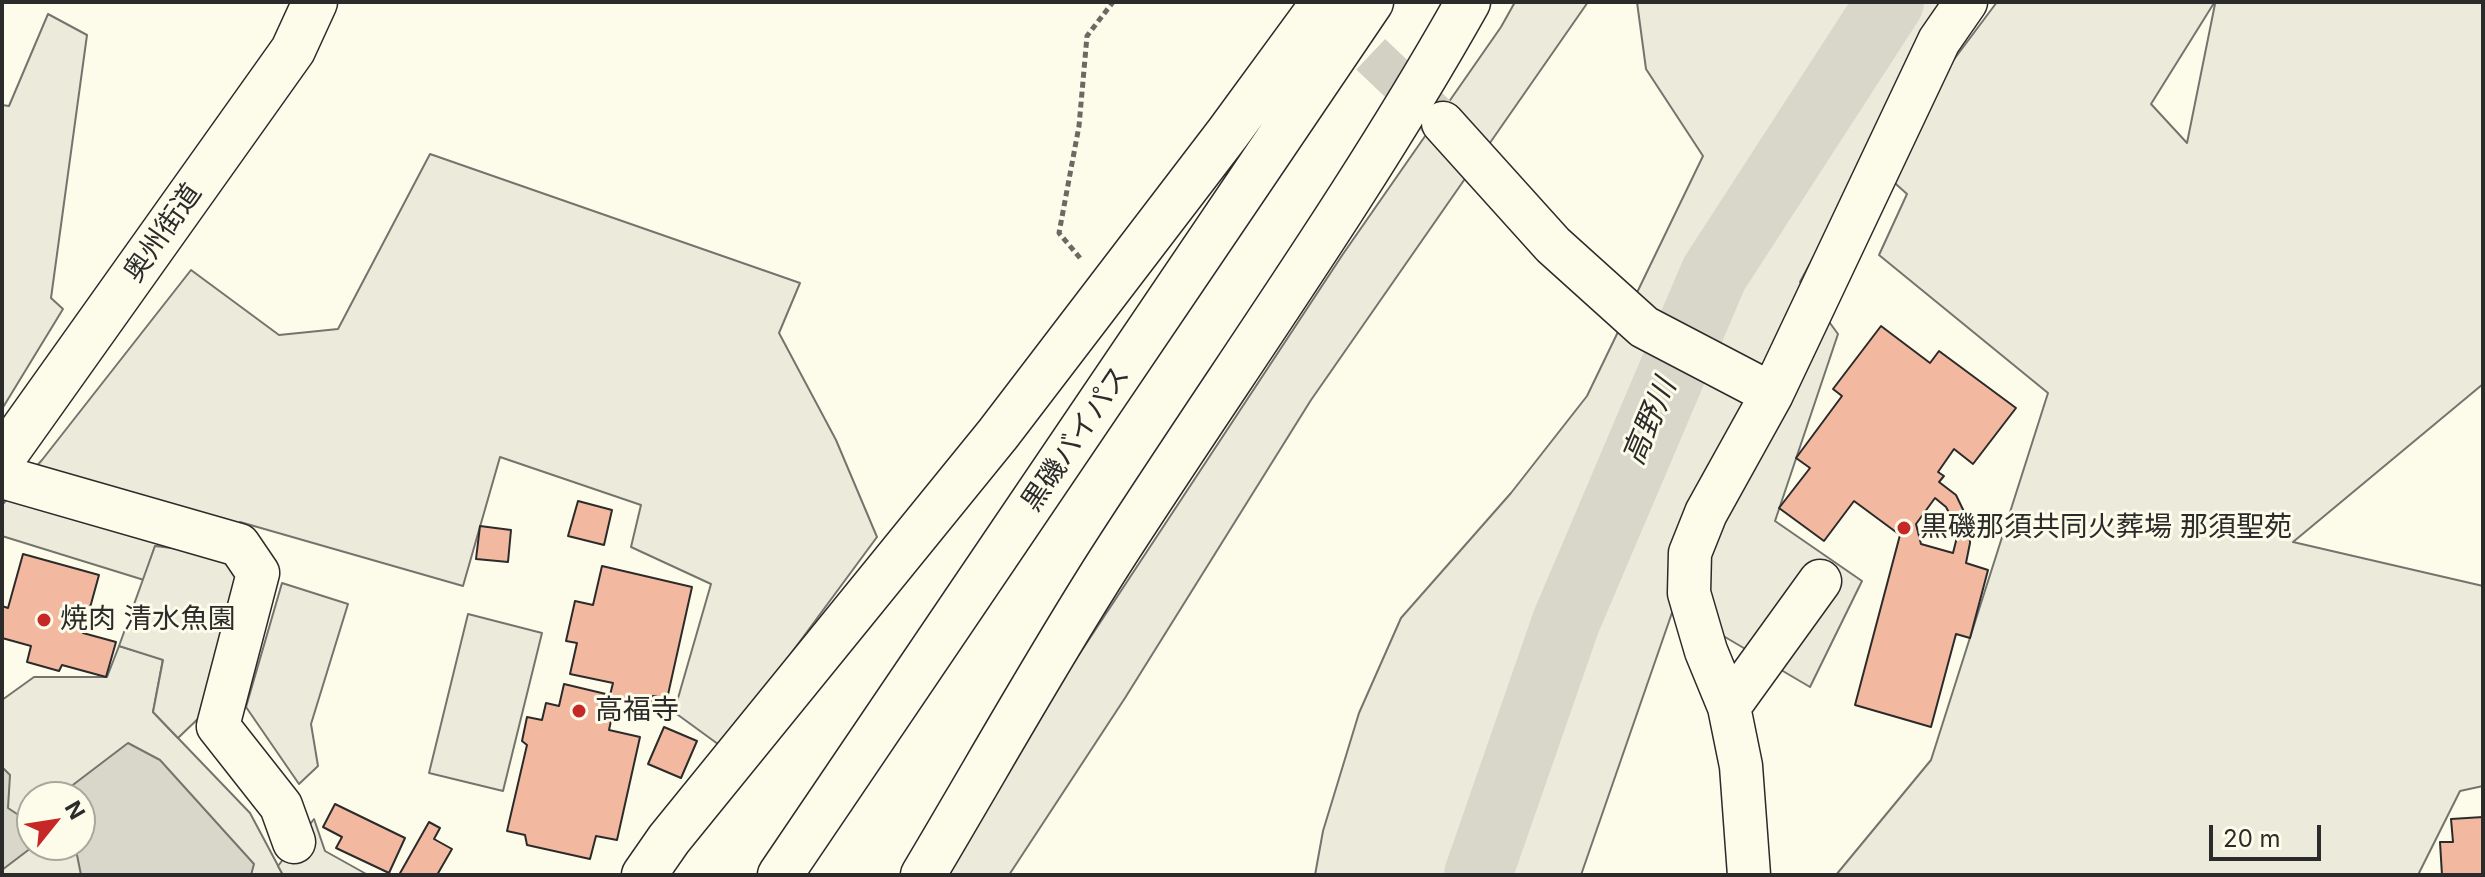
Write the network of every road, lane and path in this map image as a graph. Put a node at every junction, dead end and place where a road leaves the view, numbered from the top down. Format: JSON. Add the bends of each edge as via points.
{"nodes":[{"id":1,"x":315,"y":2,"type":"edge"},
{"id":2,"x":1113,"y":2,"type":"edge"},
{"id":3,"x":1324,"y":2,"type":"edge"},
{"id":4,"x":1371,"y":2,"type":"edge"},
{"id":5,"x":1468,"y":2,"type":"edge"},
{"id":6,"x":1966,"y":2,"type":"edge"},
{"id":7,"x":1443,"y":123,"type":"tunnel mouth"},
{"id":8,"x":1107,"y":291,"type":"junction"},
{"id":9,"x":1764,"y":389,"type":"junction"},
{"id":10,"x":2,"y":459,"type":"edge"},
{"id":11,"x":2,"y":477,"type":"edge"},
{"id":12,"x":1820,"y":581,"type":"dead end"},
{"id":13,"x":1729,"y":707,"type":"junction"},
{"id":14,"x":294,"y":842,"type":"dead end"},
{"id":15,"x":644,"y":875,"type":"edge"},
{"id":16,"x":780,"y":875,"type":"edge"},
{"id":17,"x":923,"y":875,"type":"edge"},
{"id":18,"x":1749,"y":875,"type":"edge"}],
"edges":[{"from":1,"to":10,"type":"main road","name":"奥州街道","via":[[293,50]]},
{"from":2,"to":8,"type":"path","via":[[1087,36],[1079,126],[1059,233]]},
{"from":3,"to":8,"type":"main road"},
{"from":4,"to":16,"type":"main road","name":"黒磯バイパス"},
{"from":5,"to":17,"type":"main road","via":[[1332,228],[1108,565]]},
{"from":6,"to":9,"type":"street","via":[[1939,41]]},
{"from":7,"to":9,"type":"street","via":[[1553,245],[1644,327]]},
{"from":8,"to":15,"type":"main road"},
{"from":9,"to":13,"type":"street","via":[[1690,553],[1689,593]]},
{"from":11,"to":14,"type":"street","via":[[239,545],[258,573],[218,726],[281,806]]},
{"from":12,"to":13,"type":"street"},
{"from":13,"to":18,"type":"street","via":[[1741,766]]}]}
